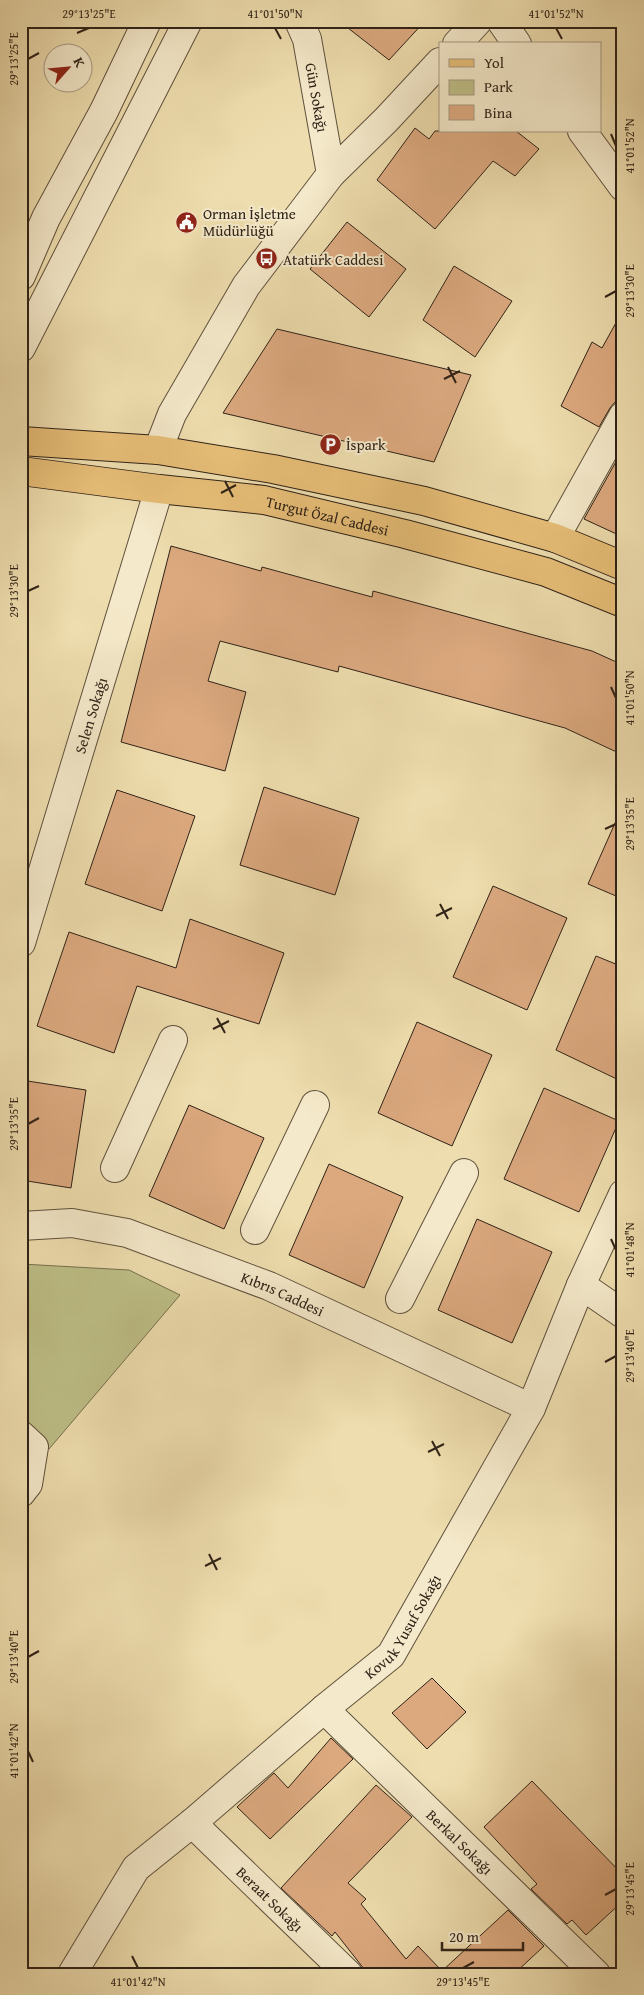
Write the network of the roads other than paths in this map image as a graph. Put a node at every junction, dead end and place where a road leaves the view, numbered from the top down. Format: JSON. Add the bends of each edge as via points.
{"nodes":[{"id":1,"x":147,"y":21,"type":"edge"},
{"id":2,"x":188,"y":21,"type":"edge"},
{"id":3,"x":299,"y":21,"type":"edge"},
{"id":4,"x":478,"y":21,"type":"edge"},
{"id":5,"x":500,"y":21,"type":"edge"},
{"id":6,"x":459,"y":42,"type":"edge"},
{"id":7,"x":516,"y":42,"type":"edge"},
{"id":8,"x":439,"y":63,"type":"edge"},
{"id":9,"x":583,"y":132,"type":"edge"},
{"id":10,"x":331,"y":174,"type":"junction"},
{"id":11,"x":623,"y":187,"type":"edge"},
{"id":12,"x":30,"y":232,"type":"edge"},
{"id":13,"x":21,"y":276,"type":"edge"},
{"id":14,"x":21,"y":348,"type":"edge"},
{"id":15,"x":623,"y":416,"type":"edge"},
{"id":16,"x":21,"y":440,"type":"edge"},
{"id":17,"x":158,"y":450,"type":"junction"},
{"id":18,"x":21,"y":471,"type":"edge"},
{"id":19,"x":159,"y":489,"type":"junction"},
{"id":20,"x":556,"y":538,"type":"junction"},
{"id":21,"x":623,"y":566,"type":"edge"},
{"id":22,"x":623,"y":603,"type":"edge"},
{"id":23,"x":21,"y":943,"type":"edge"},
{"id":24,"x":173,"y":1040,"type":"dead end"},
{"id":25,"x":315,"y":1105,"type":"dead end"},
{"id":26,"x":115,"y":1168,"type":"dead end"},
{"id":27,"x":464,"y":1173,"type":"dead end"},
{"id":28,"x":623,"y":1194,"type":"edge"},
{"id":29,"x":21,"y":1226,"type":"edge"},
{"id":30,"x":255,"y":1230,"type":"dead end"},
{"id":31,"x":582,"y":1285,"type":"junction"},
{"id":32,"x":400,"y":1299,"type":"dead end"},
{"id":33,"x":623,"y":1314,"type":"edge"},
{"id":34,"x":531,"y":1408,"type":"junction"},
{"id":35,"x":21,"y":1435,"type":"edge"},
{"id":36,"x":21,"y":1493,"type":"edge"},
{"id":37,"x":324,"y":1709,"type":"junction"},
{"id":38,"x":192,"y":1823,"type":"junction"},
{"id":39,"x":72,"y":1974,"type":"edge"},
{"id":40,"x":348,"y":1974,"type":"edge"},
{"id":41,"x":596,"y":1974,"type":"edge"}],
"edges":[{"from":1,"to":12,"type":"street","via":[[104,111],[46,218]]},
{"from":2,"to":14,"type":"street"},
{"from":3,"to":10,"type":"street","name":"Gün Sokağı","via":[[307,40]]},
{"from":4,"to":6,"type":"street"},
{"from":5,"to":7,"type":"street"},
{"from":8,"to":10,"type":"street"},
{"from":9,"to":11,"type":"street"},
{"from":10,"to":17,"type":"street","via":[[246,286],[172,414]]},
{"from":12,"to":13,"type":"street"},
{"from":15,"to":20,"type":"street"},
{"from":16,"to":17,"type":"main road"},
{"from":17,"to":19,"type":"main road"},
{"from":17,"to":20,"type":"main road","via":[[273,469],[424,501]]},
{"from":18,"to":19,"type":"main road","name":"Turgut Özal Caddesi"},
{"from":19,"to":22,"type":"main road","name":"Turgut Özal Caddesi","via":[[264,500],[406,534],[546,572]]},
{"from":19,"to":23,"type":"street","name":"Selen Sokağı"},
{"from":20,"to":21,"type":"main road"},
{"from":24,"to":26,"type":"street"},
{"from":25,"to":30,"type":"street"},
{"from":27,"to":32,"type":"street"},
{"from":28,"to":31,"type":"street","name":"Kovuk Yusuf Sokağı"},
{"from":29,"to":34,"type":"street","name":"Kıbrıs Caddesi","via":[[72,1223],[127,1233],[269,1286]]},
{"from":31,"to":33,"type":"street"},
{"from":31,"to":34,"type":"street","name":"Kovuk Yusuf Sokağı"},
{"from":34,"to":37,"type":"street","name":"Kovuk Yusuf Sokağı","via":[[391,1656]]},
{"from":35,"to":36,"type":"street","via":[[34,1447],[28,1484]]},
{"from":37,"to":38,"type":"street","name":"Kovuk Yusuf Sokağı"},
{"from":37,"to":41,"type":"street","name":"Berkal Sokağı"},
{"from":38,"to":39,"type":"street","name":"Kovuk Yusuf Sokağı","via":[[136,1868]]},
{"from":38,"to":40,"type":"street","name":"Beraat Sokağı"}]}
